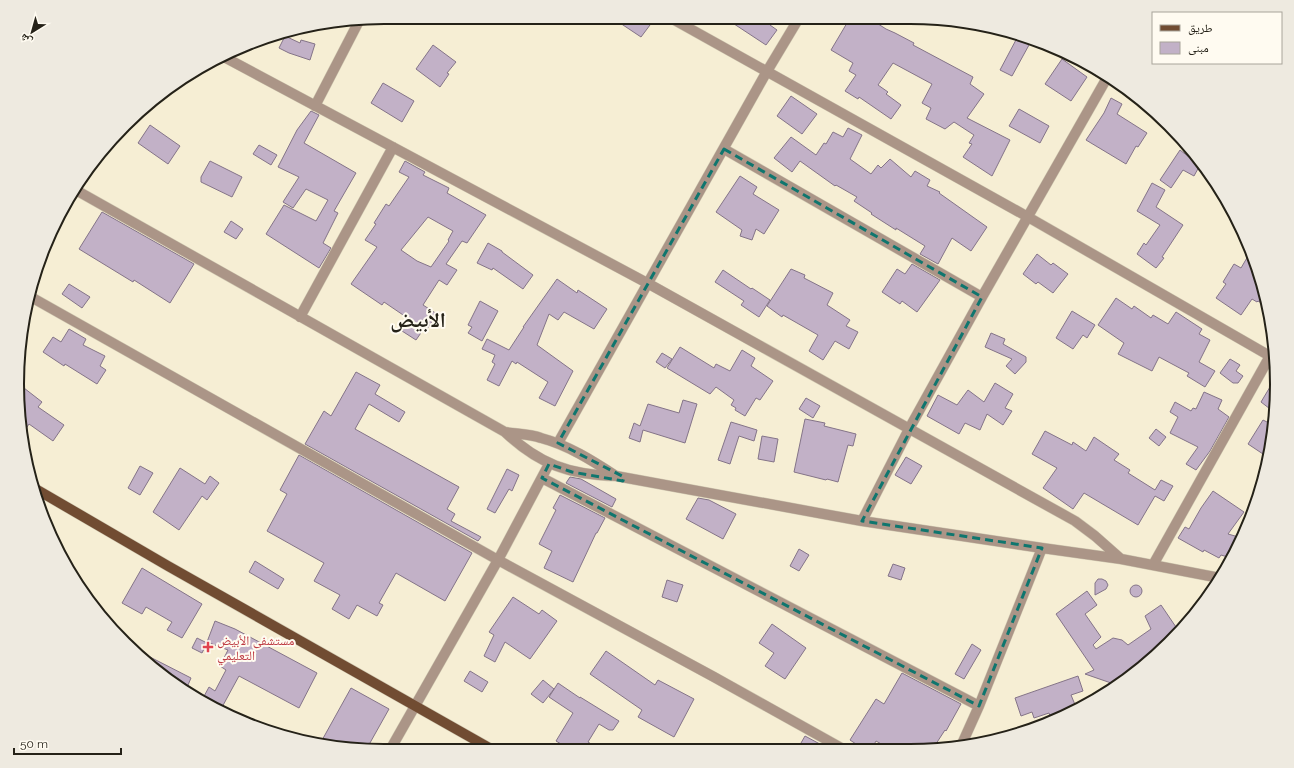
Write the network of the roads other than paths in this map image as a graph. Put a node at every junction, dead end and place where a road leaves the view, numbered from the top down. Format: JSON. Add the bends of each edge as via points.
{"nodes":[{"id":1,"x":681,"y":24,"type":"edge"},
{"id":2,"x":795,"y":24,"type":"edge"},
{"id":3,"x":358,"y":25,"type":"edge"},
{"id":4,"x":228,"y":59,"type":"edge"},
{"id":5,"x":766,"y":72,"type":"junction"},
{"id":6,"x":1105,"y":82,"type":"edge"},
{"id":7,"x":315,"y":106,"type":"junction"},
{"id":8,"x":393,"y":147,"type":"junction"},
{"id":9,"x":724,"y":149,"type":"junction"},
{"id":10,"x":80,"y":192,"type":"edge"},
{"id":11,"x":1028,"y":217,"type":"junction"},
{"id":12,"x":649,"y":284,"type":"junction"},
{"id":13,"x":982,"y":297,"type":"junction"},
{"id":14,"x":34,"y":299,"type":"edge"},
{"id":15,"x":300,"y":317,"type":"junction"},
{"id":16,"x":1269,"y":356,"type":"edge"},
{"id":17,"x":1269,"y":363,"type":"edge"},
{"id":18,"x":909,"y":429,"type":"junction"},
{"id":19,"x":505,"y":432,"type":"junction"},
{"id":20,"x":558,"y":443,"type":"junction"},
{"id":21,"x":549,"y":464,"type":"junction"},
{"id":22,"x":616,"y":476,"type":"junction"},
{"id":23,"x":542,"y":478,"type":"junction"},
{"id":24,"x":40,"y":492,"type":"edge"},
{"id":25,"x":862,"y":521,"type":"junction"},
{"id":26,"x":1042,"y":548,"type":"junction"},
{"id":27,"x":1121,"y":559,"type":"junction"},
{"id":28,"x":498,"y":560,"type":"junction"},
{"id":29,"x":1152,"y":565,"type":"junction"},
{"id":30,"x":1214,"y":577,"type":"edge"},
{"id":31,"x":414,"y":706,"type":"junction"},
{"id":32,"x":979,"y":706,"type":"junction"},
{"id":33,"x":964,"y":740,"type":"edge"},
{"id":34,"x":393,"y":744,"type":"edge"},
{"id":35,"x":482,"y":744,"type":"edge"},
{"id":36,"x":834,"y":744,"type":"edge"}],
"edges":[{"from":1,"to":5,"type":"street"},
{"from":2,"to":5,"type":"street"},
{"from":3,"to":7,"type":"street"},
{"from":4,"to":7,"type":"street"},
{"from":5,"to":9,"type":"street"},
{"from":5,"to":11,"type":"street"},
{"from":6,"to":11,"type":"street"},
{"from":7,"to":8,"type":"street"},
{"from":8,"to":12,"type":"street"},
{"from":8,"to":15,"type":"street"},
{"from":9,"to":12,"type":"street"},
{"from":9,"to":13,"type":"street"},
{"from":10,"to":15,"type":"street"},
{"from":11,"to":13,"type":"street"},
{"from":11,"to":16,"type":"street"},
{"from":12,"to":18,"type":"street"},
{"from":12,"to":20,"type":"street"},
{"from":13,"to":18,"type":"street"},
{"from":14,"to":28,"type":"street"},
{"from":15,"to":19,"type":"street"},
{"from":17,"to":29,"type":"street"},
{"from":18,"to":25,"type":"street"},
{"from":18,"to":27,"type":"street","via":[[1075,521]]},
{"from":19,"to":20,"type":"street","via":[[540,437]]},
{"from":19,"to":21,"type":"street","via":[[534,456]]},
{"from":20,"to":22,"type":"street"},
{"from":21,"to":22,"type":"street","via":[[592,476]]},
{"from":21,"to":23,"type":"street"},
{"from":22,"to":25,"type":"street"},
{"from":23,"to":28,"type":"street"},
{"from":23,"to":32,"type":"street"},
{"from":24,"to":31,"type":"main road"},
{"from":25,"to":26,"type":"street"},
{"from":26,"to":27,"type":"street"},
{"from":26,"to":32,"type":"street"},
{"from":27,"to":29,"type":"street"},
{"from":28,"to":31,"type":"street"},
{"from":28,"to":36,"type":"street"},
{"from":29,"to":30,"type":"street"},
{"from":31,"to":34,"type":"street"},
{"from":31,"to":35,"type":"main road"},
{"from":32,"to":33,"type":"street"}]}
